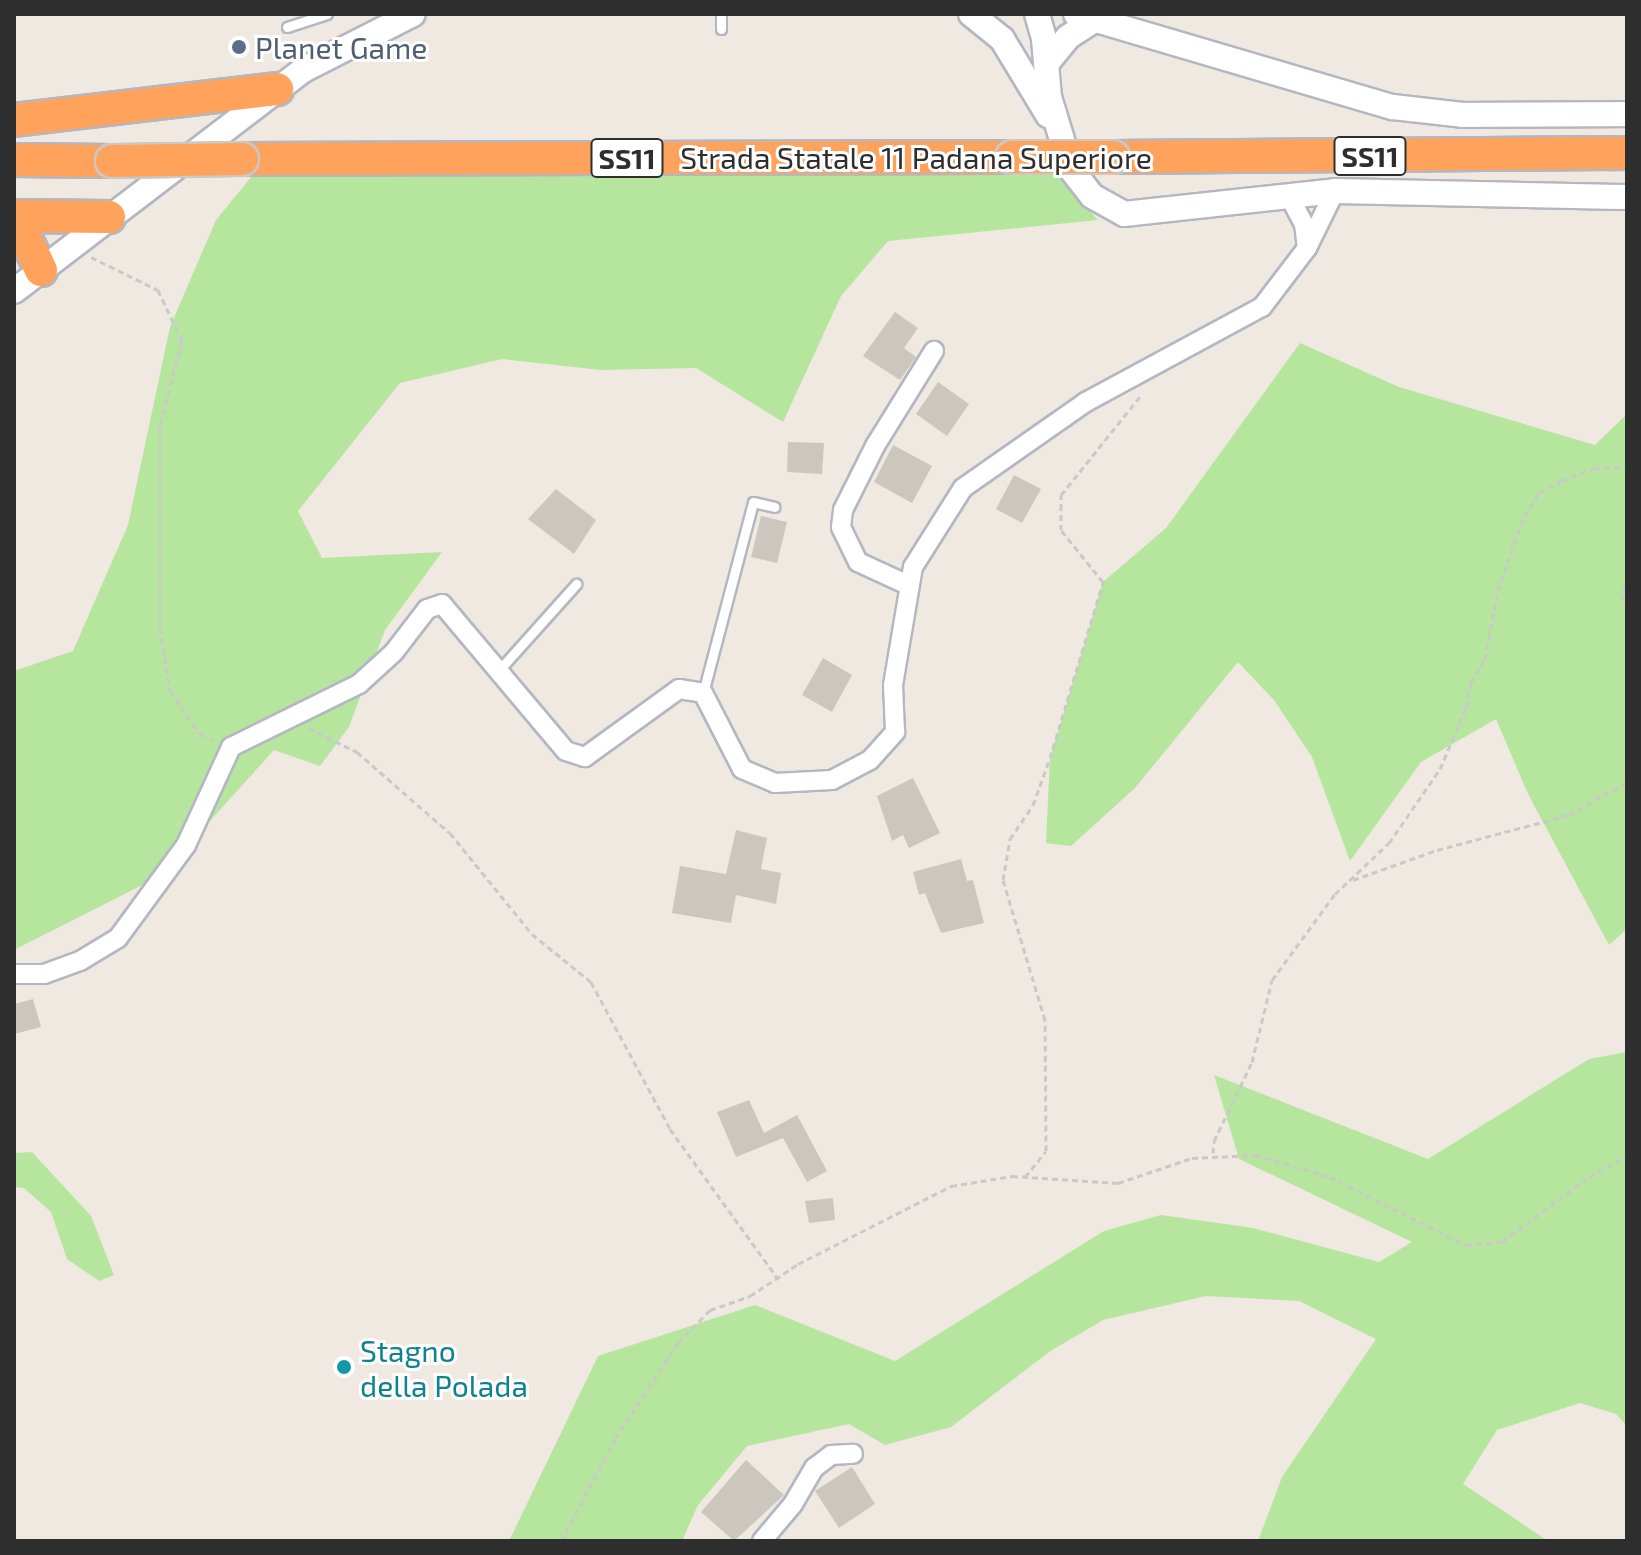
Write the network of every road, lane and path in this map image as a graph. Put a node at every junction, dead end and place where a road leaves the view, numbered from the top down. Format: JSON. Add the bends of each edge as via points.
{"nodes":[{"id":1,"x":327,"y":14,"type":"edge"},
{"id":2,"x":413,"y":14,"type":"edge"},
{"id":3,"x":721,"y":14,"type":"edge"},
{"id":4,"x":971,"y":14,"type":"edge"},
{"id":5,"x":1025,"y":14,"type":"edge"},
{"id":6,"x":1037,"y":14,"type":"edge"},
{"id":7,"x":1085,"y":17,"type":"edge"},
{"id":8,"x":287,"y":27,"type":"dead end"},
{"id":9,"x":721,"y":29,"type":"dead end"},
{"id":10,"x":1014,"y":56,"type":"junction"},
{"id":11,"x":1047,"y":63,"type":"junction"},
{"id":12,"x":277,"y":89,"type":"junction"},
{"id":13,"x":1627,"y":114,"type":"edge"},
{"id":14,"x":14,"y":120,"type":"edge"},
{"id":15,"x":1057,"y":131,"type":"junction"},
{"id":16,"x":1627,"y":153,"type":"edge"},
{"id":17,"x":14,"y":160,"type":"edge"},
{"id":18,"x":1335,"y":191,"type":"junction"},
{"id":19,"x":1289,"y":196,"type":"junction"},
{"id":20,"x":1627,"y":197,"type":"edge"},
{"id":21,"x":15,"y":216,"type":"edge"},
{"id":22,"x":109,"y":217,"type":"junction"},
{"id":23,"x":77,"y":241,"type":"junction"},
{"id":24,"x":1307,"y":248,"type":"junction"},
{"id":25,"x":41,"y":270,"type":"junction"},
{"id":26,"x":14,"y":291,"type":"edge"},
{"id":27,"x":934,"y":351,"type":"dead end"},
{"id":28,"x":1148,"y":387,"type":"dead end"},
{"id":29,"x":1627,"y":466,"type":"edge"},
{"id":30,"x":774,"y":507,"type":"dead end"},
{"id":31,"x":576,"y":584,"type":"dead end"},
{"id":32,"x":908,"y":585,"type":"junction"},
{"id":33,"x":1627,"y":587,"type":"edge"},
{"id":34,"x":1627,"y":606,"type":"edge"},
{"id":35,"x":501,"y":668,"type":"junction"},
{"id":36,"x":703,"y":693,"type":"junction"},
{"id":37,"x":287,"y":719,"type":"junction"},
{"id":38,"x":231,"y":747,"type":"junction"},
{"id":39,"x":1627,"y":782,"type":"edge"},
{"id":40,"x":1349,"y":882,"type":"junction"},
{"id":41,"x":14,"y":974,"type":"edge"},
{"id":42,"x":1213,"y":1153,"type":"junction"},
{"id":43,"x":1627,"y":1156,"type":"edge"},
{"id":44,"x":1025,"y":1177,"type":"junction"},
{"id":45,"x":778,"y":1279,"type":"junction"},
{"id":46,"x":853,"y":1454,"type":"dead end"},
{"id":47,"x":561,"y":1541,"type":"edge"},
{"id":48,"x":762,"y":1541,"type":"edge"}],
"edges":[{"from":1,"to":8,"type":"lane"},
{"from":2,"to":12,"type":"street","via":[[381,26]]},
{"from":3,"to":9,"type":"lane"},
{"from":4,"to":10,"type":"street"},
{"from":5,"to":10,"type":"street"},
{"from":6,"to":11,"type":"street"},
{"from":7,"to":11,"type":"street"},
{"from":7,"to":13,"type":"street","via":[[1393,107],[1463,115]]},
{"from":10,"to":15,"type":"street"},
{"from":11,"to":15,"type":"street"},
{"from":12,"to":14,"type":"highway"},
{"from":12,"to":22,"type":"street"},
{"from":15,"to":19,"type":"street","via":[[1079,182],[1124,214]]},
{"from":16,"to":17,"type":"highway","name":"Strada Statale 11 Padana Superiore","number":"SS11","bridge":true},
{"from":18,"to":19,"type":"street"},
{"from":18,"to":20,"type":"street"},
{"from":18,"to":24,"type":"street"},
{"from":19,"to":24,"type":"street","via":[[1304,224]]},
{"from":21,"to":22,"type":"highway"},
{"from":21,"to":25,"type":"highway"},
{"from":22,"to":23,"type":"street"},
{"from":23,"to":25,"type":"street"},
{"from":23,"to":38,"type":"path","via":[[94,261],[158,290],[182,341],[160,425],[160,628],[170,691],[200,734]]},
{"from":24,"to":32,"type":"street","via":[[1262,307],[1098,395],[963,488],[913,567]]},
{"from":25,"to":26,"type":"street"},
{"from":27,"to":32,"type":"street","via":[[875,446],[843,510],[841,527],[858,562]]},
{"from":28,"to":44,"type":"path","via":[[1061,495],[1061,530],[1103,582],[1033,805],[1010,839],[1003,880],[1045,1020],[1046,1151]]},
{"from":29,"to":40,"type":"path","via":[[1594,468],[1539,493],[1524,516],[1498,591],[1485,659],[1440,769],[1389,843]]},
{"from":30,"to":36,"type":"lane","via":[[753,502]]},
{"from":31,"to":35,"type":"lane"},
{"from":32,"to":36,"type":"street","via":[[893,685],[895,732],[870,760],[832,780],[775,783],[742,769]]},
{"from":33,"to":34,"type":"path","via":[[1621,594]]},
{"from":35,"to":36,"type":"street","via":[[566,751],[585,757],[679,689]]},
{"from":35,"to":37,"type":"street","via":[[442,604],[427,609],[394,652],[359,684]]},
{"from":37,"to":38,"type":"street"},
{"from":37,"to":45,"type":"path","via":[[357,752],[450,833],[532,934],[591,982],[670,1129]]},
{"from":38,"to":41,"type":"street","via":[[192,835],[118,938],[80,961],[44,974]]},
{"from":39,"to":40,"type":"path","via":[[1569,815],[1437,850]]},
{"from":40,"to":42,"type":"path","via":[[1272,980],[1252,1062]]},
{"from":42,"to":43,"type":"path","via":[[1255,1155],[1330,1177],[1466,1245],[1502,1242],[1589,1177]]},
{"from":42,"to":44,"type":"path","via":[[1118,1183]]},
{"from":44,"to":45,"type":"path","via":[[951,1186]]},
{"from":45,"to":47,"type":"path","via":[[710,1310],[678,1343],[615,1439]]},
{"from":46,"to":48,"type":"street","via":[[831,1455],[814,1468]]}]}
